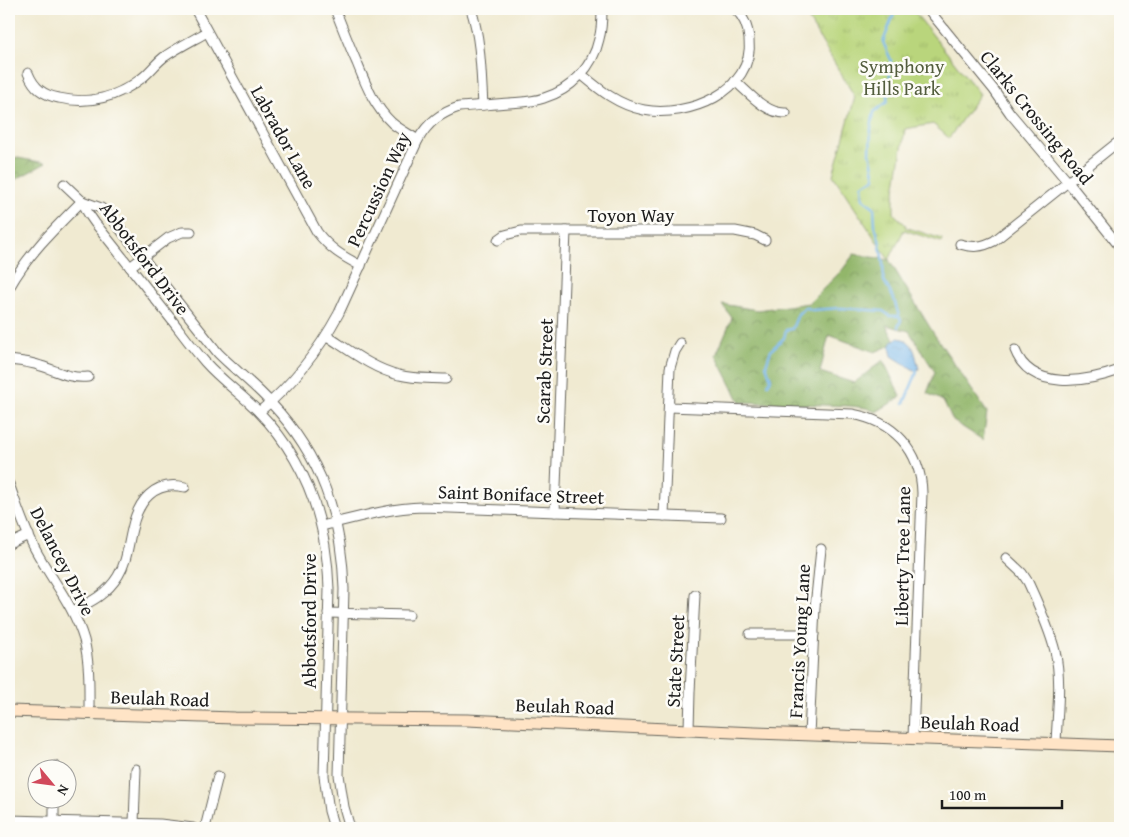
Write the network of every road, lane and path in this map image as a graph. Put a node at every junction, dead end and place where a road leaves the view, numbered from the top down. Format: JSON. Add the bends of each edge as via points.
{"nodes":[{"id":1,"x":195,"y":9,"type":"edge"},
{"id":2,"x":335,"y":9,"type":"edge"},
{"id":3,"x":471,"y":9,"type":"edge"},
{"id":4,"x":602,"y":9,"type":"edge"},
{"id":5,"x":735,"y":9,"type":"edge"},
{"id":6,"x":928,"y":9,"type":"edge"},
{"id":7,"x":207,"y":32,"type":"junction"},
{"id":8,"x":28,"y":73,"type":"dead end"},
{"id":9,"x":581,"y":74,"type":"junction"},
{"id":10,"x":735,"y":81,"type":"junction"},
{"id":11,"x":483,"y":105,"type":"junction"},
{"id":12,"x":786,"y":113,"type":"dead end"},
{"id":13,"x":418,"y":140,"type":"junction"},
{"id":14,"x":1120,"y":141,"type":"edge"},
{"id":15,"x":1068,"y":182,"type":"junction"},
{"id":16,"x":64,"y":184,"type":"dead end"},
{"id":17,"x":82,"y":200,"type":"junction"},
{"id":18,"x":566,"y":231,"type":"junction"},
{"id":19,"x":191,"y":232,"type":"dead end"},
{"id":20,"x":498,"y":240,"type":"dead end"},
{"id":21,"x":765,"y":240,"type":"dead end"},
{"id":22,"x":960,"y":244,"type":"dead end"},
{"id":23,"x":1120,"y":247,"type":"edge"},
{"id":24,"x":142,"y":258,"type":"junction"},
{"id":25,"x":361,"y":266,"type":"junction"},
{"id":26,"x":130,"y":267,"type":"junction"},
{"id":27,"x":9,"y":288,"type":"edge"},
{"id":28,"x":327,"y":336,"type":"junction"},
{"id":29,"x":680,"y":344,"type":"dead end"},
{"id":30,"x":1015,"y":350,"type":"dead end"},
{"id":31,"x":9,"y":360,"type":"edge"},
{"id":32,"x":1120,"y":370,"type":"edge"},
{"id":33,"x":88,"y":377,"type":"dead end"},
{"id":34,"x":446,"y":379,"type":"dead end"},
{"id":35,"x":271,"y":402,"type":"junction"},
{"id":36,"x":669,"y":407,"type":"junction"},
{"id":37,"x":259,"y":412,"type":"junction"},
{"id":38,"x":9,"y":484,"type":"edge"},
{"id":39,"x":185,"y":488,"type":"dead end"},
{"id":40,"x":555,"y":512,"type":"junction"},
{"id":41,"x":664,"y":516,"type":"junction"},
{"id":42,"x":721,"y":518,"type":"dead end"},
{"id":43,"x":336,"y":523,"type":"junction"},
{"id":44,"x":322,"y":526,"type":"junction"},
{"id":45,"x":29,"y":536,"type":"junction"},
{"id":46,"x":9,"y":544,"type":"edge"},
{"id":47,"x":821,"y":548,"type":"dead end"},
{"id":48,"x":1006,"y":558,"type":"dead end"},
{"id":49,"x":695,"y":594,"type":"dead end"},
{"id":50,"x":73,"y":612,"type":"junction"},
{"id":51,"x":328,"y":613,"type":"junction"},
{"id":52,"x":344,"y":613,"type":"junction"},
{"id":53,"x":409,"y":615,"type":"dead end"},
{"id":54,"x":750,"y":634,"type":"dead end"},
{"id":55,"x":814,"y":634,"type":"junction"},
{"id":56,"x":9,"y":711,"type":"edge"},
{"id":57,"x":89,"y":713,"type":"junction"},
{"id":58,"x":325,"y":718,"type":"junction"},
{"id":59,"x":340,"y":718,"type":"junction"},
{"id":60,"x":689,"y":729,"type":"junction"},
{"id":61,"x":809,"y":735,"type":"junction"},
{"id":62,"x":912,"y":738,"type":"junction"},
{"id":63,"x":1056,"y":744,"type":"junction"},
{"id":64,"x":1120,"y":746,"type":"edge"},
{"id":65,"x":136,"y":769,"type":"dead end"},
{"id":66,"x":218,"y":776,"type":"dead end"},
{"id":67,"x":54,"y":810,"type":"edge"},
{"id":68,"x":9,"y":820,"type":"edge"},
{"id":69,"x":54,"y":821,"type":"junction"},
{"id":70,"x":134,"y":823,"type":"junction"},
{"id":71,"x":193,"y":828,"type":"edge"},
{"id":72,"x":205,"y":828,"type":"edge"},
{"id":73,"x":334,"y":828,"type":"edge"},
{"id":74,"x":350,"y":828,"type":"edge"}],
"edges":[{"from":1,"to":7,"type":"street","name":"Labrador Lane"},
{"from":2,"to":13,"type":"street","via":[[374,101],[402,131]]},
{"from":3,"to":11,"type":"street","via":[[478,40]]},
{"from":4,"to":9,"type":"street","name":"Percussion Way","via":[[599,42]]},
{"from":5,"to":10,"type":"street","via":[[746,23],[750,43],[746,64]]},
{"from":6,"to":15,"type":"street","name":"Clarks Crossing Road"},
{"from":7,"to":8,"type":"street","via":[[168,54],[134,84],[93,100],[66,100],[47,95],[35,86]]},
{"from":7,"to":25,"type":"street","name":"Labrador Lane","via":[[317,232],[333,250]]},
{"from":9,"to":10,"type":"street","via":[[615,100],[657,112],[698,105],[724,92]]},
{"from":9,"to":11,"type":"street","name":"Percussion Way","via":[[565,88],[543,99]]},
{"from":10,"to":12,"type":"street","via":[[767,108]]},
{"from":11,"to":13,"type":"street","name":"Percussion Way","via":[[449,110],[430,123]]},
{"from":13,"to":25,"type":"street","name":"Percussion Way"},
{"from":14,"to":15,"type":"street"},
{"from":15,"to":22,"type":"street","via":[[994,241],[978,247]]},
{"from":15,"to":23,"type":"street","name":"Clarks Crossing Road"},
{"from":16,"to":17,"type":"street"},
{"from":17,"to":24,"type":"street","name":"Abbotsford Drive","via":[[109,215]]},
{"from":17,"to":26,"type":"street","name":"Abbotsford Drive","via":[[95,223]]},
{"from":17,"to":27,"type":"street","via":[[32,252]]},
{"from":18,"to":20,"type":"street","name":"Toyon Way","via":[[512,232]]},
{"from":18,"to":21,"type":"street","name":"Toyon Way","via":[[735,231]]},
{"from":18,"to":40,"type":"street","name":"Scarab Street"},
{"from":19,"to":24,"type":"street","via":[[168,238]]},
{"from":24,"to":26,"type":"street"},
{"from":24,"to":35,"type":"street","name":"Abbotsford Drive","via":[[218,353]]},
{"from":25,"to":28,"type":"street","name":"Percussion Way"},
{"from":26,"to":37,"type":"street","name":"Abbotsford Drive","via":[[207,364]]},
{"from":28,"to":34,"type":"street","via":[[384,370],[411,377]]},
{"from":28,"to":35,"type":"street","name":"Percussion Way"},
{"from":29,"to":36,"type":"street","via":[[670,368]]},
{"from":30,"to":32,"type":"street","via":[[1030,371],[1050,379],[1077,380]]},
{"from":31,"to":33,"type":"street","via":[[39,365],[73,377]]},
{"from":35,"to":37,"type":"street","name":"Percussion Way"},
{"from":35,"to":43,"type":"street","name":"Abbotsford Drive","via":[[312,459]]},
{"from":36,"to":41,"type":"street"},
{"from":36,"to":62,"type":"street","name":"Liberty Tree Lane","via":[[852,414],[876,420],[905,444],[917,466],[922,493]]},
{"from":37,"to":44,"type":"street","name":"Abbotsford Drive","via":[[299,466]]},
{"from":38,"to":45,"type":"street","name":"Delancey Drive"},
{"from":39,"to":50,"type":"street","via":[[160,487],[146,498],[135,517],[128,552],[119,575],[103,594]]},
{"from":40,"to":41,"type":"street","name":"Saint Boniface Street"},
{"from":40,"to":43,"type":"street","name":"Saint Boniface Street","via":[[409,508]]},
{"from":41,"to":42,"type":"street","name":"Saint Boniface Street"},
{"from":43,"to":44,"type":"street","name":"Saint Boniface Street"},
{"from":43,"to":52,"type":"street","name":"Abbotsford Drive","via":[[344,566]]},
{"from":44,"to":51,"type":"street","name":"Abbotsford Drive","via":[[328,568]]},
{"from":45,"to":46,"type":"street"},
{"from":45,"to":50,"type":"street","name":"Delancey Drive"},
{"from":47,"to":55,"type":"street","name":"Francis Young Lane"},
{"from":48,"to":63,"type":"street","via":[[1028,582],[1055,652],[1058,687]]},
{"from":49,"to":60,"type":"street","name":"State Street"},
{"from":50,"to":57,"type":"street","name":"Delancey Drive","via":[[87,656]]},
{"from":51,"to":52,"type":"street"},
{"from":51,"to":58,"type":"street","name":"Abbotsford Drive"},
{"from":52,"to":53,"type":"street"},
{"from":52,"to":59,"type":"street","name":"Abbotsford Drive"},
{"from":54,"to":55,"type":"street"},
{"from":55,"to":61,"type":"street","name":"Francis Young Lane"},
{"from":56,"to":57,"type":"main road","name":"Beulah Road"},
{"from":57,"to":58,"type":"main road","name":"Beulah Road"},
{"from":58,"to":59,"type":"main road","name":"Beulah Road"},
{"from":58,"to":73,"type":"street","name":"Abbotsford Drive","via":[[324,776]]},
{"from":59,"to":60,"type":"main road","name":"Beulah Road"},
{"from":59,"to":74,"type":"street","name":"Abbotsford Drive","via":[[339,775]]},
{"from":60,"to":61,"type":"main road","name":"Beulah Road"},
{"from":61,"to":62,"type":"main road","name":"Beulah Road"},
{"from":62,"to":63,"type":"main road","name":"Beulah Road"},
{"from":63,"to":64,"type":"main road","name":"Beulah Road"},
{"from":65,"to":70,"type":"street"},
{"from":66,"to":72,"type":"street"},
{"from":67,"to":69,"type":"street"},
{"from":68,"to":69,"type":"street"},
{"from":69,"to":70,"type":"street"},
{"from":70,"to":71,"type":"street"}]}
